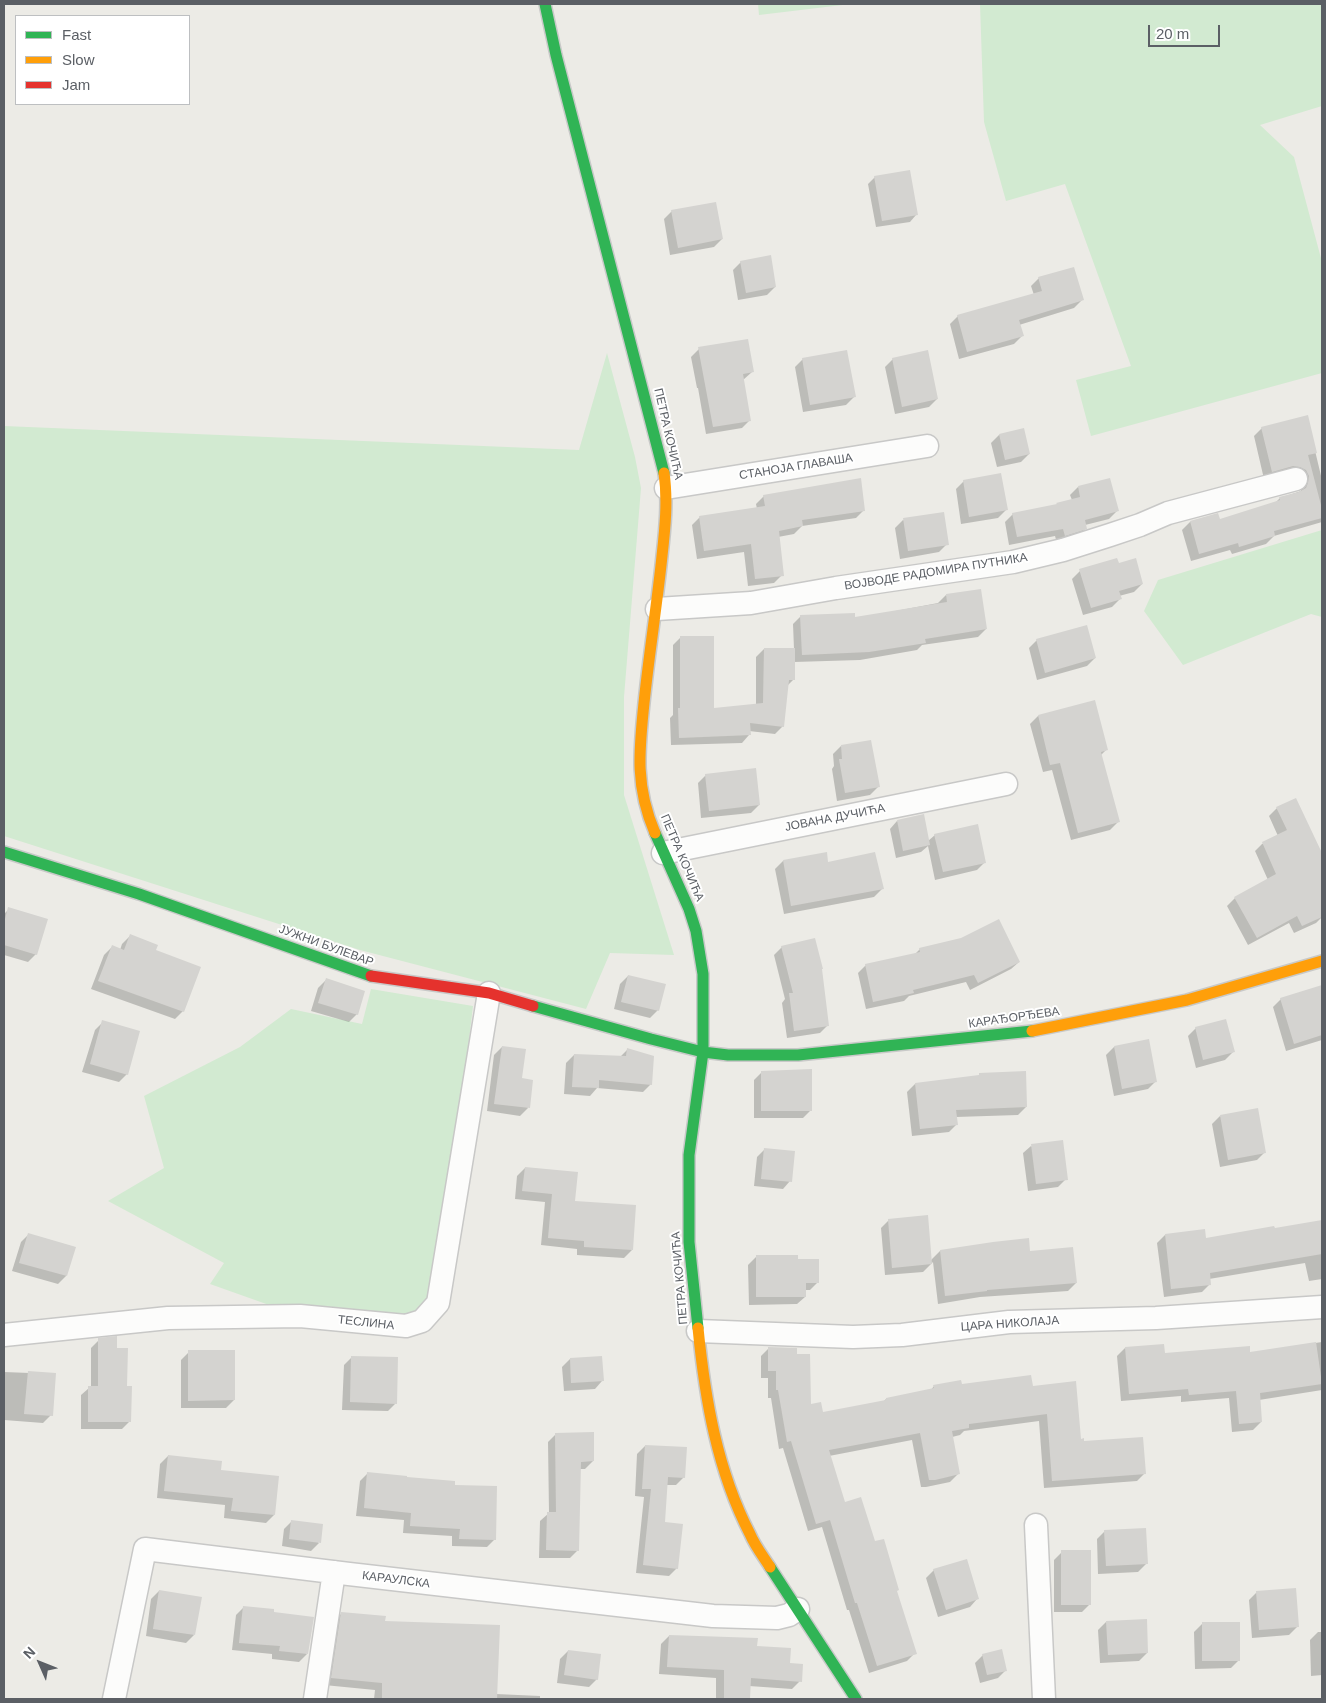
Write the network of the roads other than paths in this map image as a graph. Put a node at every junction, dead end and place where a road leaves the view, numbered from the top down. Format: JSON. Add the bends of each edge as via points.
{"nodes":[{"id":1,"x":545,"y":4,"type":"edge"},
{"id":2,"x":927,"y":446,"type":"dead end"},
{"id":3,"x":1296,"y":479,"type":"dead end"},
{"id":4,"x":666,"y":488,"type":"junction"},
{"id":5,"x":657,"y":609,"type":"junction"},
{"id":6,"x":1006,"y":784,"type":"dead end"},
{"id":7,"x":4,"y":852,"type":"edge"},
{"id":8,"x":663,"y":853,"type":"junction"},
{"id":9,"x":1322,"y":961,"type":"edge"},
{"id":10,"x":489,"y":994,"type":"junction"},
{"id":11,"x":704,"y":1052,"type":"junction"},
{"id":12,"x":1322,"y":1307,"type":"edge"},
{"id":13,"x":698,"y":1332,"type":"junction"},
{"id":14,"x":4,"y":1335,"type":"edge"},
{"id":15,"x":1036,"y":1525,"type":"dead end"},
{"id":16,"x":334,"y":1572,"type":"junction"},
{"id":17,"x":798,"y":1608,"type":"junction"},
{"id":18,"x":114,"y":1699,"type":"edge"},
{"id":19,"x":315,"y":1699,"type":"edge"},
{"id":20,"x":856,"y":1699,"type":"edge"},
{"id":21,"x":1044,"y":1699,"type":"edge"}],
"edges":[{"from":1,"to":4,"type":"street","name":"ПЕТРА КОЧИЋА"},
{"from":2,"to":4,"type":"street","name":"СТАНОЈА ГЛАВАША"},
{"from":3,"to":5,"type":"street","name":"ВОЈВОДЕ РАДОМИРА ПУТНИКА","via":[[1168,513],[1063,550],[1013,562],[751,603]]},
{"from":4,"to":5,"type":"street","name":"ПЕТРА КОЧИЋА"},
{"from":5,"to":8,"type":"street","name":"ПЕТРА КОЧИЋА","via":[[649,653],[639,772],[647,811]]},
{"from":6,"to":8,"type":"street","name":"ЈОВАНА ДУЧИЋА"},
{"from":7,"to":10,"type":"street","name":"ЈУЖНИ БУЛЕВАР","via":[[139,894],[373,977]]},
{"from":8,"to":11,"type":"street","name":"ПЕТРА КОЧИЋА","via":[[689,908],[698,940],[704,974]]},
{"from":9,"to":11,"type":"street","name":"КАРАЂОРЂЕВА","via":[[1187,1000],[1034,1031],[798,1055]]},
{"from":10,"to":11,"type":"street","name":"ЈУЖНИ БУЛЕВАР"},
{"from":10,"to":14,"type":"street","name":"ТЕСЛИНА","via":[[438,1303],[422,1321],[406,1326],[300,1316],[168,1318]]},
{"from":11,"to":13,"type":"street","name":"ПЕТРА КОЧИЋА","via":[[689,1155],[689,1242]]},
{"from":12,"to":13,"type":"street","name":"ЦАРА НИКОЛАЈА","via":[[1156,1318],[1008,1322],[902,1335],[853,1337]]},
{"from":13,"to":17,"type":"street","name":"ПЕТРА КОЧИЋА","via":[[709,1413],[726,1478],[751,1537]]},
{"from":15,"to":21,"type":"street"},
{"from":16,"to":17,"type":"street","name":"КАРАУЛСКА","via":[[713,1616],[777,1618]]},
{"from":16,"to":18,"type":"street","name":"КАРАУЛСКА","via":[[145,1549]]},
{"from":16,"to":19,"type":"street"},
{"from":17,"to":20,"type":"street","name":"ПЕТРА КОЧИЋА"}]}
